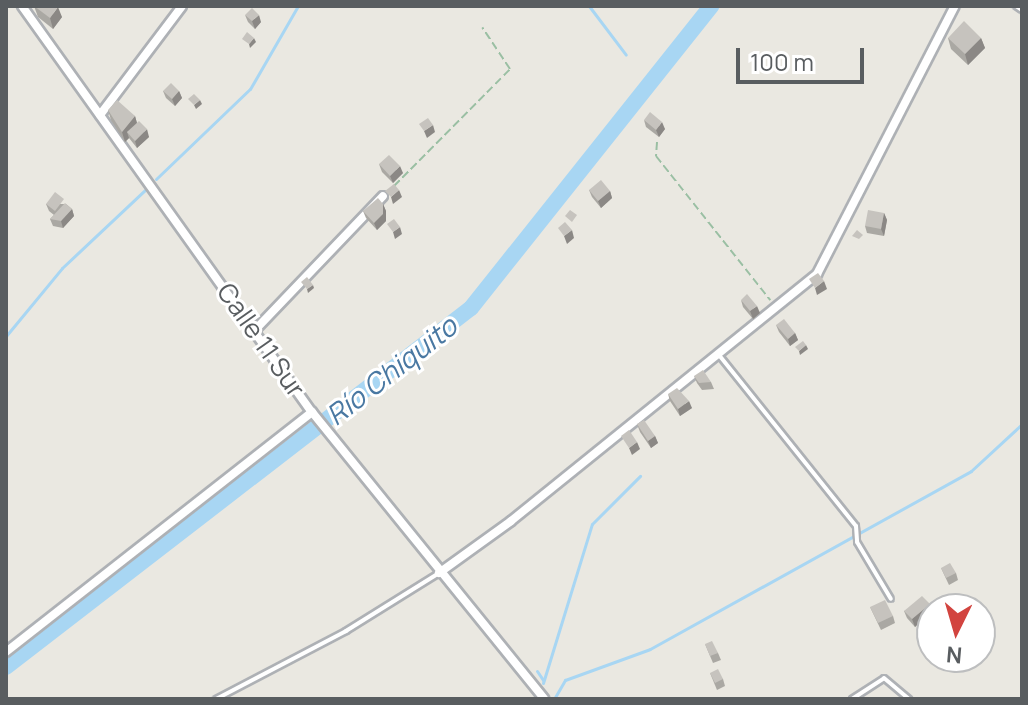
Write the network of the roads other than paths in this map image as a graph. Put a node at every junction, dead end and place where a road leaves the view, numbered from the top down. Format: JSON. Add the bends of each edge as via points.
{"nodes":[{"id":1,"x":22,"y":6,"type":"edge"},
{"id":2,"x":182,"y":6,"type":"edge"},
{"id":3,"x":955,"y":6,"type":"edge"},
{"id":4,"x":1016,"y":6,"type":"edge"},
{"id":5,"x":1022,"y":10,"type":"edge"},
{"id":6,"x":100,"y":115,"type":"junction"},
{"id":7,"x":383,"y":196,"type":"edge"},
{"id":8,"x":255,"y":330,"type":"junction"},
{"id":9,"x":717,"y":353,"type":"junction"},
{"id":10,"x":314,"y":415,"type":"junction"},
{"id":11,"x":439,"y":573,"type":"junction"},
{"id":12,"x":891,"y":599,"type":"dead end"},
{"id":13,"x":6,"y":652,"type":"edge"},
{"id":14,"x":216,"y":699,"type":"edge"},
{"id":15,"x":544,"y":699,"type":"edge"},
{"id":16,"x":852,"y":699,"type":"edge"},
{"id":17,"x":909,"y":699,"type":"edge"}],
"edges":[{"from":1,"to":6,"type":"street","name":"Calle 11 Sur"},
{"from":2,"to":6,"type":"street"},
{"from":3,"to":9,"type":"street","via":[[824,265]]},
{"from":4,"to":5,"type":"lane"},
{"from":6,"to":8,"type":"street","name":"Calle 11 Sur"},
{"from":7,"to":8,"type":"street"},
{"from":8,"to":10,"type":"street","name":"Calle 11 Sur"},
{"from":9,"to":11,"type":"street"},
{"from":9,"to":12,"type":"lane","via":[[856,526],[857,542]]},
{"from":10,"to":11,"type":"street","name":"Calle 11 Sur"},
{"from":10,"to":13,"type":"street"},
{"from":11,"to":14,"type":"lane","via":[[346,631]]},
{"from":11,"to":15,"type":"street","name":"Calle 11 Sur"},
{"from":16,"to":17,"type":"lane","via":[[884,678]]}]}
